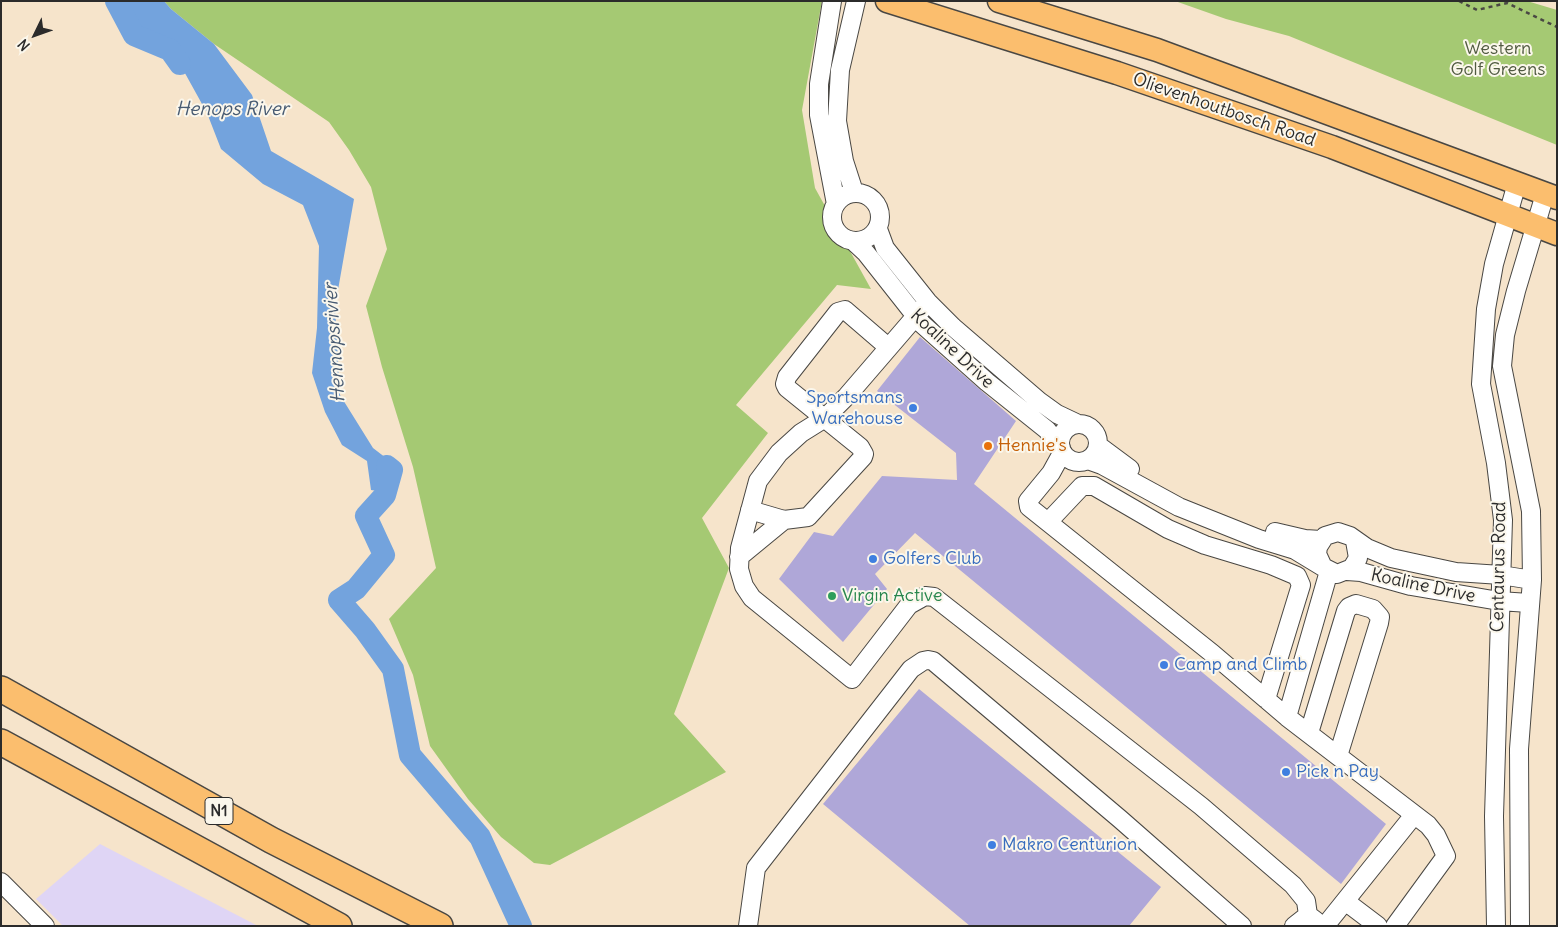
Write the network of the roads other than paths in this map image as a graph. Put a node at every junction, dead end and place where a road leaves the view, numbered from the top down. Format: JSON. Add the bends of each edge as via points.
{"nodes":[{"id":1,"x":832,"y":1,"type":"edge"},
{"id":2,"x":856,"y":1,"type":"edge"},
{"id":3,"x":887,"y":1,"type":"edge"},
{"id":4,"x":999,"y":1,"type":"edge"},
{"id":5,"x":1517,"y":184,"type":"junction"},
{"id":6,"x":854,"y":192,"type":"junction"},
{"id":7,"x":1551,"y":196,"type":"edge"},
{"id":8,"x":836,"y":204,"type":"junction"},
{"id":9,"x":1507,"y":215,"type":"junction"},
{"id":10,"x":878,"y":229,"type":"junction"},
{"id":11,"x":1547,"y":230,"type":"edge"},
{"id":12,"x":853,"y":241,"type":"junction"},
{"id":13,"x":928,"y":302,"type":"junction"},
{"id":14,"x":914,"y":316,"type":"junction"},
{"id":15,"x":888,"y":346,"type":"junction"},
{"id":16,"x":825,"y":418,"type":"junction"},
{"id":17,"x":1076,"y":423,"type":"junction"},
{"id":18,"x":1099,"y":446,"type":"junction"},
{"id":19,"x":1064,"y":454,"type":"junction"},
{"id":20,"x":1088,"y":460,"type":"junction"},
{"id":21,"x":750,"y":510,"type":"junction"},
{"id":22,"x":784,"y":520,"type":"junction"},
{"id":23,"x":1048,"y":522,"type":"junction"},
{"id":24,"x":1321,"y":540,"type":"junction"},
{"id":25,"x":1355,"y":541,"type":"junction"},
{"id":26,"x":739,"y":557,"type":"junction"},
{"id":27,"x":1334,"y":571,"type":"junction"},
{"id":28,"x":1501,"y":575,"type":"junction"},
{"id":29,"x":1532,"y":580,"type":"junction"},
{"id":30,"x":1499,"y":601,"type":"junction"},
{"id":31,"x":1530,"y":603,"type":"junction"},
{"id":32,"x":1311,"y":638,"type":"junction"},
{"id":33,"x":1336,"y":645,"type":"junction"},
{"id":34,"x":1,"y":689,"type":"edge"},
{"id":35,"x":1266,"y":699,"type":"junction"},
{"id":36,"x":1287,"y":717,"type":"junction"},
{"id":37,"x":1309,"y":734,"type":"junction"},
{"id":38,"x":1,"y":742,"type":"edge"},
{"id":39,"x":1338,"y":756,"type":"junction"},
{"id":40,"x":1417,"y":817,"type":"junction"},
{"id":41,"x":1,"y":882,"type":"edge"},
{"id":42,"x":1348,"y":903,"type":"junction"},
{"id":43,"x":1308,"y":915,"type":"junction"},
{"id":44,"x":45,"y":926,"type":"edge"},
{"id":45,"x":339,"y":926,"type":"edge"},
{"id":46,"x":440,"y":926,"type":"edge"},
{"id":47,"x":748,"y":926,"type":"edge"},
{"id":48,"x":1242,"y":926,"type":"edge"},
{"id":49,"x":1294,"y":926,"type":"edge"},
{"id":50,"x":1324,"y":926,"type":"edge"},
{"id":51,"x":1378,"y":926,"type":"edge"},
{"id":52,"x":1395,"y":926,"type":"edge"},
{"id":53,"x":1496,"y":926,"type":"edge"},
{"id":54,"x":1520,"y":926,"type":"edge"}],
"edges":[{"from":1,"to":8,"type":"street","name":"Koaline Drive","via":[[818,84],[819,115]]},
{"from":2,"to":6,"type":"street","via":[[840,70],[837,121],[844,161]]},
{"from":3,"to":9,"type":"main road","name":"Olievenhoutbosch Road","via":[[1117,73],[1332,147]]},
{"from":4,"to":5,"type":"main road","name":"Olievenhoutbosch Road","via":[[1157,50]]},
{"from":5,"to":7,"type":"main road","name":"Olievenhoutbosch Road"},
{"from":5,"to":9,"type":"street","name":"Centaurus Road"},
{"from":6,"to":8,"type":"street","via":[[843,196]]},
{"from":6,"to":10,"type":"street","name":"Koaline Drive","via":[[871,197],[878,206],[881,218]]},
{"from":7,"to":11,"type":"street","name":"Centaurus Road"},
{"from":8,"to":12,"type":"street","name":"Koaline Drive","via":[[832,216],[834,227]]},
{"from":9,"to":11,"type":"main road","name":"Olievenhoutbosch Road"},
{"from":9,"to":28,"type":"street","name":"Centaurus Road","via":[[1486,308],[1481,384],[1503,520]]},
{"from":10,"to":12,"type":"street","via":[[870,237]]},
{"from":10,"to":13,"type":"street","name":"Koaline Drive","via":[[885,248]]},
{"from":11,"to":29,"type":"street","name":"Centaurus Road","via":[[1516,291],[1505,335],[1502,366],[1531,511]]},
{"from":12,"to":14,"type":"street","name":"Koaline Drive","via":[[866,253]]},
{"from":13,"to":14,"type":"street"},
{"from":13,"to":17,"type":"street","name":"Koaline Drive","via":[[1004,373],[1057,414]]},
{"from":14,"to":15,"type":"street"},
{"from":14,"to":19,"type":"street","name":"Koaline Drive","via":[[987,382],[1047,430]]},
{"from":15,"to":16,"type":"street"},
{"from":15,"to":16,"type":"street","via":[[845,310],[838,312],[787,377],[785,384]]},
{"from":16,"to":21,"type":"street","via":[[801,433],[768,466],[758,481]]},
{"from":16,"to":22,"type":"street","via":[[860,447],[863,458],[808,517]]},
{"from":17,"to":18,"type":"street","via":[[1093,429]]},
{"from":17,"to":19,"type":"street","via":[[1061,435]]},
{"from":18,"to":20,"type":"street"},
{"from":18,"to":24,"type":"street","via":[[1118,462],[1182,496],[1250,525],[1295,538]]},
{"from":19,"to":20,"type":"street","via":[[1082,462]]},
{"from":19,"to":23,"type":"street","via":[[1027,503]]},
{"from":20,"to":27,"type":"street","name":"Koaline Drive","via":[[1179,507],[1295,550]]},
{"from":21,"to":22,"type":"street"},
{"from":21,"to":26,"type":"street"},
{"from":22,"to":26,"type":"street"},
{"from":23,"to":35,"type":"street"},
{"from":23,"to":35,"type":"street","via":[[1082,486],[1094,486],[1168,529],[1296,576],[1301,585]]},
{"from":24,"to":25,"type":"street","via":[[1338,532]]},
{"from":24,"to":27,"type":"street","via":[[1317,554]]},
{"from":25,"to":27,"type":"street","via":[[1358,558]]},
{"from":25,"to":28,"type":"street","name":"Koaline Drive","via":[[1391,558],[1456,572]]},
{"from":26,"to":43,"type":"street","via":[[740,579],[752,598],[852,678],[909,605],[925,596],[934,597],[1202,806],[1293,885],[1306,901]]},
{"from":27,"to":30,"type":"street","name":"Koaline Drive","via":[[1361,572],[1411,586]]},
{"from":27,"to":32,"type":"street"},
{"from":28,"to":29,"type":"street","name":"Koaline Drive"},
{"from":28,"to":30,"type":"street","name":"Centaurus Road"},
{"from":29,"to":31,"type":"street","name":"Centaurus Road"},
{"from":30,"to":31,"type":"street","name":"Koaline Drive"},
{"from":30,"to":53,"type":"street","name":"Centaurus Road","via":[[1494,816]]},
{"from":31,"to":54,"type":"street","name":"Centaurus Road","via":[[1519,749]]},
{"from":32,"to":33,"type":"street"},
{"from":32,"to":36,"type":"street"},
{"from":33,"to":37,"type":"street"},
{"from":33,"to":39,"type":"street","via":[[1349,607],[1356,604],[1378,614],[1380,623]]},
{"from":34,"to":46,"type":"highway","number":"N1","via":[[271,840]]},
{"from":35,"to":36,"type":"street"},
{"from":36,"to":37,"type":"street"},
{"from":37,"to":39,"type":"street"},
{"from":38,"to":45,"type":"highway","number":"N1"},
{"from":39,"to":40,"type":"street"},
{"from":40,"to":42,"type":"street"},
{"from":40,"to":52,"type":"street","via":[[1436,835],[1446,856]]},
{"from":41,"to":44,"type":"street"},
{"from":42,"to":50,"type":"street"},
{"from":42,"to":51,"type":"street"},
{"from":43,"to":49,"type":"street"},
{"from":43,"to":50,"type":"street"},
{"from":47,"to":48,"type":"street","via":[[756,868],[911,669],[923,661],[933,661]]}]}
